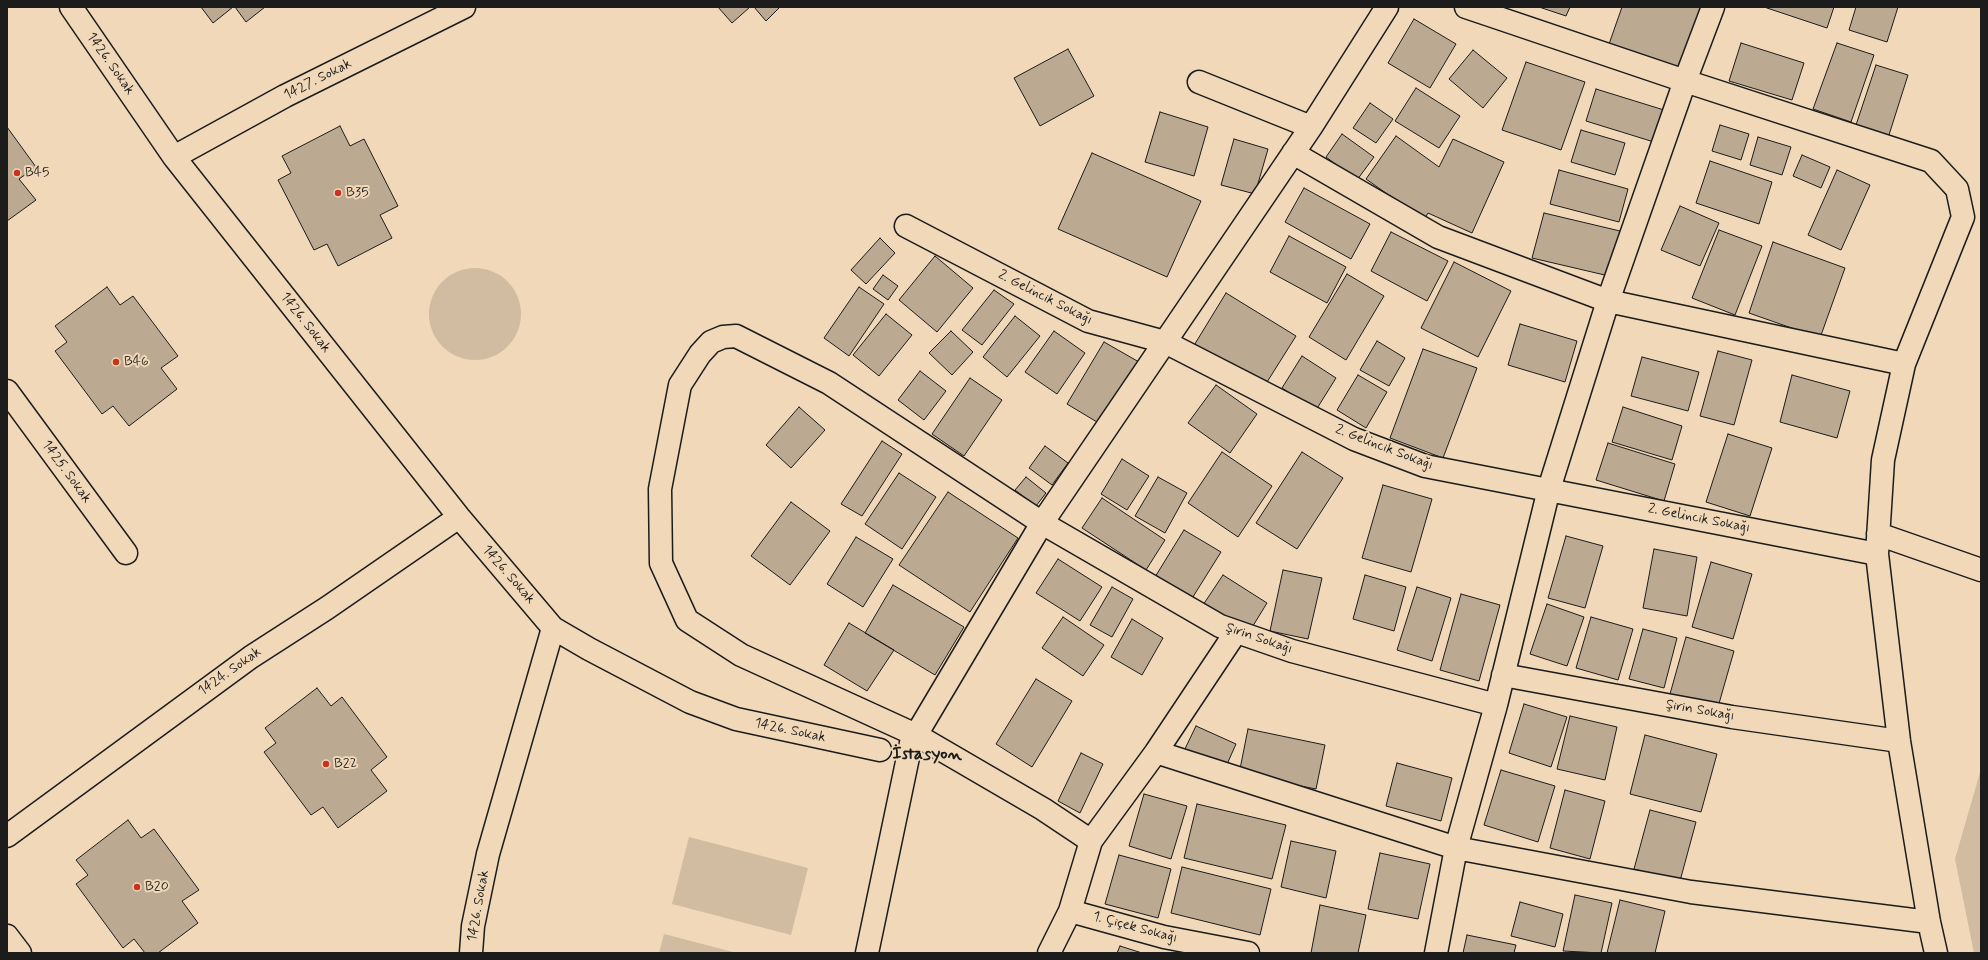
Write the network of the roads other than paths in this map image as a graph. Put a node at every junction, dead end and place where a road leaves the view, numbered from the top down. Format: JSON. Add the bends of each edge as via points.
{"nodes":[{"id":1,"x":71,"y":7,"type":"edge"},
{"id":2,"x":464,"y":7,"type":"edge"},
{"id":3,"x":1387,"y":7,"type":"edge"},
{"id":4,"x":1466,"y":7,"type":"edge"},
{"id":5,"x":1713,"y":7,"type":"edge"},
{"id":6,"x":1685,"y":81,"type":"junction"},
{"id":7,"x":1199,"y":82,"type":"dead end"},
{"id":8,"x":1311,"y":127,"type":"junction"},
{"id":9,"x":1293,"y":153,"type":"junction"},
{"id":10,"x":174,"y":157,"type":"junction"},
{"id":11,"x":906,"y":226,"type":"dead end"},
{"id":12,"x":1608,"y":300,"type":"junction"},
{"id":13,"x":1165,"y":342,"type":"junction"},
{"id":14,"x":1904,"y":364,"type":"junction"},
{"id":15,"x":7,"y":391,"type":"edge"},
{"id":16,"x":1549,"y":489,"type":"junction"},
{"id":17,"x":459,"y":517,"type":"junction"},
{"id":18,"x":1042,"y":524,"type":"junction"},
{"id":19,"x":1878,"y":544,"type":"junction"},
{"id":20,"x":126,"y":553,"type":"dead end"},
{"id":21,"x":1981,"y":570,"type":"edge"},
{"id":22,"x":553,"y":628,"type":"junction"},
{"id":23,"x":1236,"y":632,"type":"junction"},
{"id":24,"x":1502,"y":675,"type":"junction"},
{"id":25,"x":1496,"y":705,"type":"junction"},
{"id":26,"x":916,"y":734,"type":"junction"},
{"id":27,"x":1899,"y":742,"type":"junction"},
{"id":28,"x":880,"y":750,"type":"dead end"},
{"id":29,"x":1156,"y":752,"type":"junction"},
{"id":30,"x":7,"y":836,"type":"edge"},
{"id":31,"x":1091,"y":841,"type":"junction"},
{"id":32,"x":1456,"y":848,"type":"junction"},
{"id":33,"x":1070,"y":910,"type":"junction"},
{"id":34,"x":1929,"y":922,"type":"junction"},
{"id":35,"x":7,"y":936,"type":"edge"},
{"id":36,"x":20,"y":953,"type":"edge"},
{"id":37,"x":471,"y":953,"type":"edge"},
{"id":38,"x":867,"y":953,"type":"edge"},
{"id":39,"x":1049,"y":953,"type":"edge"},
{"id":40,"x":1248,"y":953,"type":"edge"},
{"id":41,"x":1436,"y":953,"type":"edge"},
{"id":42,"x":1936,"y":953,"type":"edge"}],
"edges":[{"from":1,"to":10,"type":"street","name":"1426. Sokak"},
{"from":2,"to":10,"type":"street","name":"1427. Sokak","via":[[285,96]]},
{"from":3,"to":8,"type":"street"},
{"from":4,"to":6,"type":"street"},
{"from":5,"to":6,"type":"street"},
{"from":6,"to":12,"type":"street"},
{"from":6,"to":14,"type":"street","via":[[1931,161],[1957,189],[1963,217]]},
{"from":7,"to":8,"type":"street"},
{"from":8,"to":9,"type":"street"},
{"from":9,"to":12,"type":"street","via":[[1438,236]]},
{"from":9,"to":13,"type":"street"},
{"from":10,"to":17,"type":"street","name":"1426. Sokak"},
{"from":11,"to":13,"type":"street","name":"2. Gelincik Sokağı","via":[[1088,321]]},
{"from":12,"to":14,"type":"street"},
{"from":12,"to":16,"type":"street"},
{"from":13,"to":16,"type":"street","name":"2. Gelincik Sokağı","via":[[1354,439],[1426,466]]},
{"from":13,"to":18,"type":"street"},
{"from":14,"to":19,"type":"street","via":[[1883,460]]},
{"from":15,"to":20,"type":"street","name":"1425. Sokak"},
{"from":16,"to":19,"type":"street","name":"2. Gelincik Sokağı"},
{"from":16,"to":24,"type":"street"},
{"from":17,"to":22,"type":"street","name":"1426. Sokak"},
{"from":17,"to":30,"type":"street","name":"1424. Sokak","via":[[244,662]]},
{"from":18,"to":23,"type":"street","name":"Şirin Sokağı","via":[[1220,626]]},
{"from":18,"to":26,"type":"street"},
{"from":18,"to":26,"type":"street","name":"Şirin Sokağı","via":[[829,383],[736,336],[723,337],[711,342],[680,385],[660,489],[661,564],[687,620],[741,655]]},
{"from":19,"to":21,"type":"street","name":"2. Gelincik Sokağı"},
{"from":19,"to":27,"type":"street"},
{"from":22,"to":28,"type":"street","name":"1426. Sokak","via":[[690,702],[736,719]]},
{"from":22,"to":37,"type":"street","name":"1426. Sokak","via":[[488,854],[473,926]]},
{"from":23,"to":25,"type":"street","name":"Şirin Sokağı","via":[[1292,651]]},
{"from":23,"to":29,"type":"street"},
{"from":24,"to":25,"type":"street"},
{"from":24,"to":27,"type":"street","name":"Şirin Sokağı","via":[[1732,717]]},
{"from":25,"to":32,"type":"street"},
{"from":26,"to":31,"type":"street","name":"Şirin Sokağı","via":[[1043,808]]},
{"from":26,"to":38,"type":"street","via":[[911,743]]},
{"from":27,"to":34,"type":"street"},
{"from":29,"to":31,"type":"street"},
{"from":29,"to":32,"type":"street"},
{"from":31,"to":33,"type":"street"},
{"from":32,"to":34,"type":"street","via":[[1691,892]]},
{"from":32,"to":41,"type":"street"},
{"from":33,"to":39,"type":"street"},
{"from":33,"to":40,"type":"street","name":"1. Çiçek Sokağı","via":[[1164,937]]},
{"from":34,"to":42,"type":"street"},
{"from":35,"to":36,"type":"street"}]}
